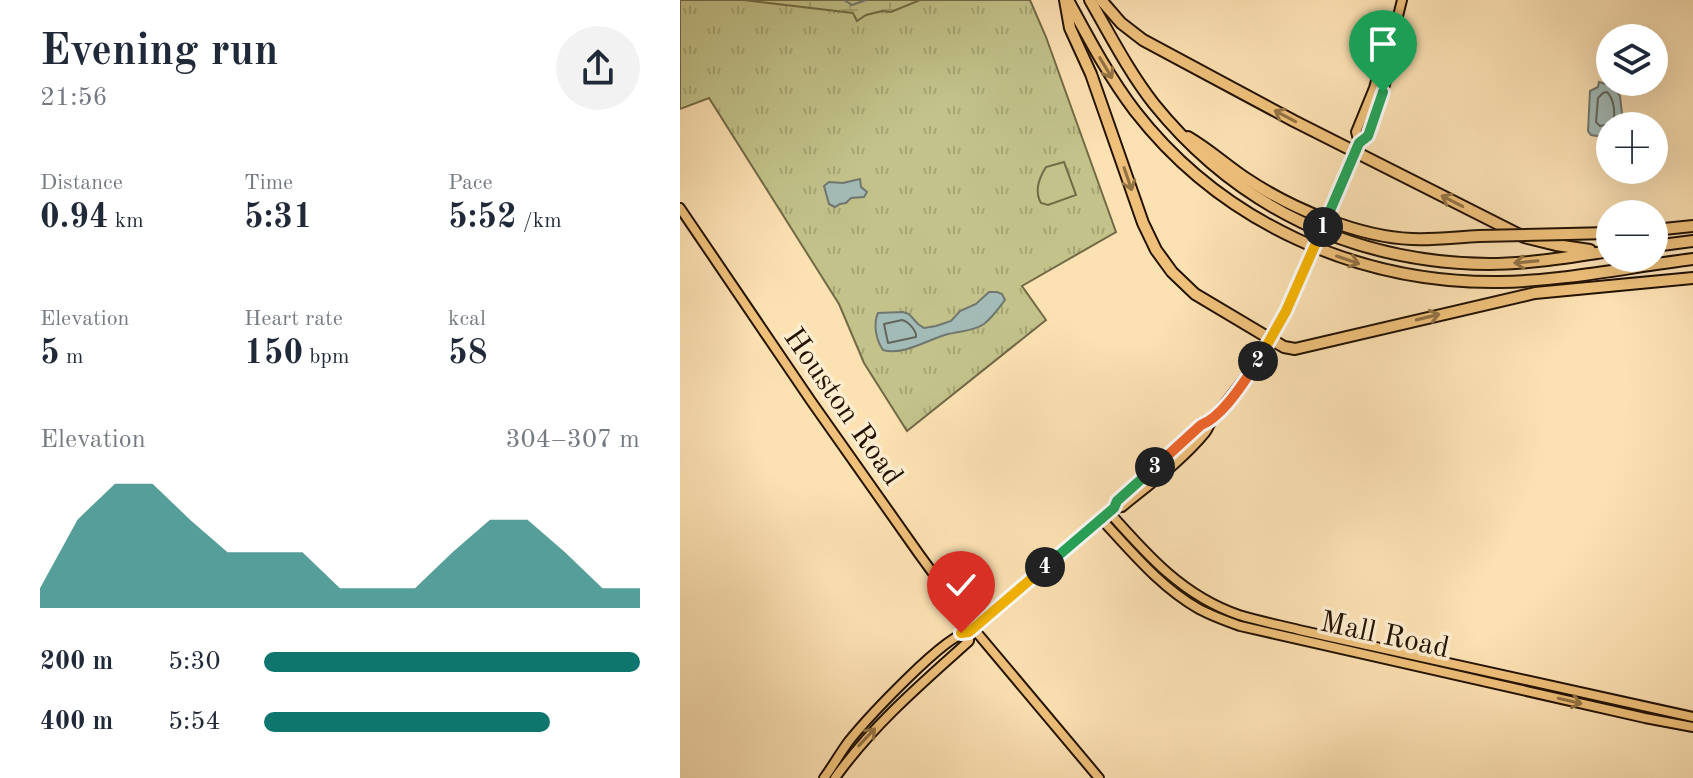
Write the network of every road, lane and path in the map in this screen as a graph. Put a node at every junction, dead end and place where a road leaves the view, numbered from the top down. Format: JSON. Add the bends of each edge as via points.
{"nodes":[{"id":1,"x":1067,"y":0,"type":"edge"},
{"id":2,"x":1090,"y":0,"type":"edge"},
{"id":3,"x":1101,"y":0,"type":"edge"},
{"id":4,"x":1402,"y":0,"type":"edge"},
{"id":5,"x":1176,"y":130,"type":"junction"},
{"id":6,"x":1357,"y":147,"type":"junction"},
{"id":7,"x":680,"y":208,"type":"edge"},
{"id":8,"x":1693,"y":226,"type":"edge"},
{"id":9,"x":1668,"y":229,"type":"edge"},
{"id":10,"x":1596,"y":233,"type":"edge"},
{"id":11,"x":1693,"y":241,"type":"edge"},
{"id":12,"x":1668,"y":244,"type":"edge"},
{"id":13,"x":1596,"y":250,"type":"edge"},
{"id":14,"x":1596,"y":253,"type":"edge"},
{"id":15,"x":1693,"y":259,"type":"edge"},
{"id":16,"x":1693,"y":278,"type":"edge"},
{"id":17,"x":1272,"y":340,"type":"junction"},
{"id":18,"x":1112,"y":510,"type":"junction"},
{"id":19,"x":1101,"y":519,"type":"junction"},
{"id":20,"x":971,"y":630,"type":"junction"},
{"id":21,"x":1693,"y":717,"type":"edge"},
{"id":22,"x":1693,"y":727,"type":"edge"},
{"id":23,"x":824,"y":778,"type":"edge"},
{"id":24,"x":835,"y":778,"type":"edge"},
{"id":25,"x":1099,"y":778,"type":"edge"}],
"edges":[{"from":1,"to":15,"type":"highway","one_way":true,"via":[[1114,81],[1167,148],[1247,213],[1328,253],[1402,275],[1475,282]]},
{"from":1,"to":17,"type":"highway","one_way":true,"via":[[1070,28],[1156,250],[1195,294]]},
{"from":2,"to":5,"type":"highway","via":[[1128,66]]},
{"from":6,"to":3,"type":"highway","one_way":true,"via":[[1143,40]]},
{"from":4,"to":6,"type":"main road","via":[[1377,109],[1368,136]]},
{"from":5,"to":10,"type":"highway","bridge":true,"via":[[1265,191],[1365,233],[1405,238]]},
{"from":14,"to":5,"type":"highway","one_way":true,"via":[[1488,264],[1412,258],[1371,248],[1273,208],[1208,161]]},
{"from":13,"to":6,"type":"highway","one_way":true,"via":[[1524,237]]},
{"from":6,"to":17,"type":"main road","bridge":true},
{"from":7,"to":20,"type":"main road","name":"Houston Road"},
{"from":8,"to":9,"type":"highway"},
{"from":11,"to":12,"type":"highway"},
{"from":17,"to":16,"type":"highway","one_way":true,"via":[[1295,349],[1535,293]]},
{"from":17,"to":18,"type":"main road","via":[[1208,430],[1122,507]]},
{"from":18,"to":19,"type":"main road"},
{"from":18,"to":21,"type":"main road","name":"Mall Road","via":[[1175,581],[1239,615]]},
{"from":19,"to":20,"type":"main road"},
{"from":19,"to":22,"type":"main road","name":"Mall Road","one_way":true,"via":[[1178,595],[1240,626]]},
{"from":20,"to":23,"type":"main road","via":[[891,694]]},
{"from":24,"to":20,"type":"main road","one_way":true,"via":[[876,727],[969,641]]},
{"from":20,"to":25,"type":"main road","name":"Houston Road"}]}
